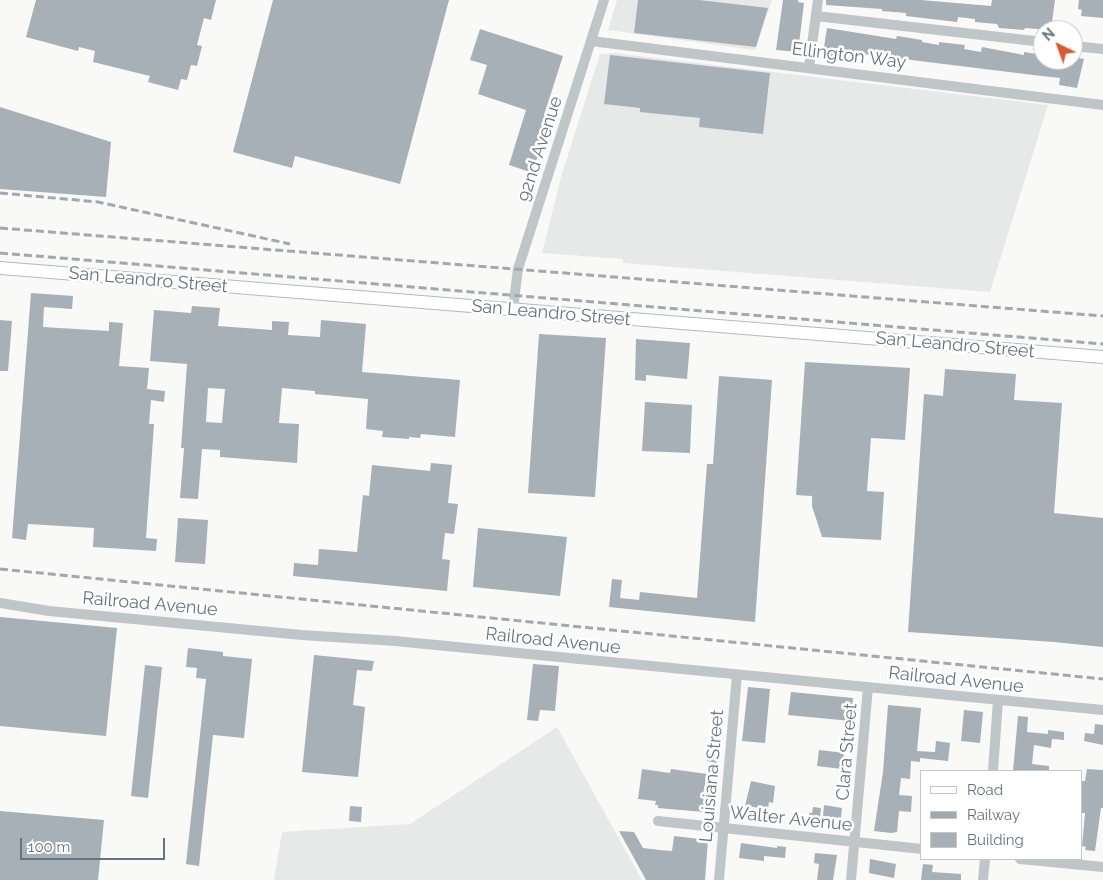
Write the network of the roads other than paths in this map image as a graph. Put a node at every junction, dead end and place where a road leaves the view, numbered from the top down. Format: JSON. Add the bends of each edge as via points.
{"nodes":[{"id":1,"x":604,"y":0,"type":"edge"},
{"id":2,"x":818,"y":0,"type":"edge"},
{"id":3,"x":816,"y":16,"type":"junction"},
{"id":4,"x":591,"y":41,"type":"junction"},
{"id":5,"x":1033,"y":41,"type":"edge"},
{"id":6,"x":1083,"y":47,"type":"edge"},
{"id":7,"x":1103,"y":49,"type":"edge"},
{"id":8,"x":809,"y":67,"type":"junction"},
{"id":9,"x":1103,"y":105,"type":"edge"},
{"id":10,"x":0,"y":268,"type":"edge"},
{"id":11,"x":513,"y":309,"type":"junction"},
{"id":12,"x":1103,"y":357,"type":"edge"},
{"id":13,"x":0,"y":603,"type":"edge"},
{"id":14,"x":737,"y":675,"type":"junction"},
{"id":15,"x":868,"y":687,"type":"junction"},
{"id":16,"x":998,"y":700,"type":"junction"},
{"id":17,"x":1103,"y":710,"type":"edge"},
{"id":18,"x":993,"y":770,"type":"edge"},
{"id":19,"x":658,"y":821,"type":"dead end"},
{"id":20,"x":723,"y":828,"type":"junction"},
{"id":21,"x":855,"y":841,"type":"junction"},
{"id":22,"x":920,"y":848,"type":"edge"},
{"id":23,"x":985,"y":860,"type":"edge"},
{"id":24,"x":1029,"y":860,"type":"edge"},
{"id":25,"x":1103,"y":868,"type":"edge"},
{"id":26,"x":719,"y":880,"type":"edge"},
{"id":27,"x":851,"y":880,"type":"edge"},
{"id":28,"x":983,"y":880,"type":"edge"}],
"edges":[{"from":1,"to":4,"type":"street","name":"92nd Avenue"},
{"from":2,"to":3,"type":"street"},
{"from":3,"to":5,"type":"street"},
{"from":3,"to":8,"type":"street"},
{"from":4,"to":8,"type":"street","name":"Ellington Way"},
{"from":4,"to":11,"type":"street","name":"92nd Avenue","via":[[518,269]]},
{"from":6,"to":7,"type":"street"},
{"from":8,"to":9,"type":"street","name":"Ellington Way"},
{"from":10,"to":11,"type":"main road","name":"San Leandro Street"},
{"from":11,"to":12,"type":"main road","name":"San Leandro Street"},
{"from":13,"to":14,"type":"street","name":"Railroad Avenue","via":[[49,611]]},
{"from":14,"to":15,"type":"street","name":"Railroad Avenue"},
{"from":14,"to":20,"type":"street","name":"Louisiana Street"},
{"from":15,"to":16,"type":"street","name":"Railroad Avenue"},
{"from":15,"to":21,"type":"street","name":"Clara Street"},
{"from":16,"to":17,"type":"street","name":"Railroad Avenue"},
{"from":16,"to":18,"type":"street"},
{"from":19,"to":20,"type":"street","name":"Walter Avenue"},
{"from":20,"to":21,"type":"street","name":"Walter Avenue"},
{"from":20,"to":26,"type":"street","name":"Louisiana Street"},
{"from":21,"to":22,"type":"street","name":"Walter Avenue"},
{"from":21,"to":27,"type":"street","name":"Clara Street"},
{"from":23,"to":28,"type":"street"},
{"from":24,"to":25,"type":"street"}]}
